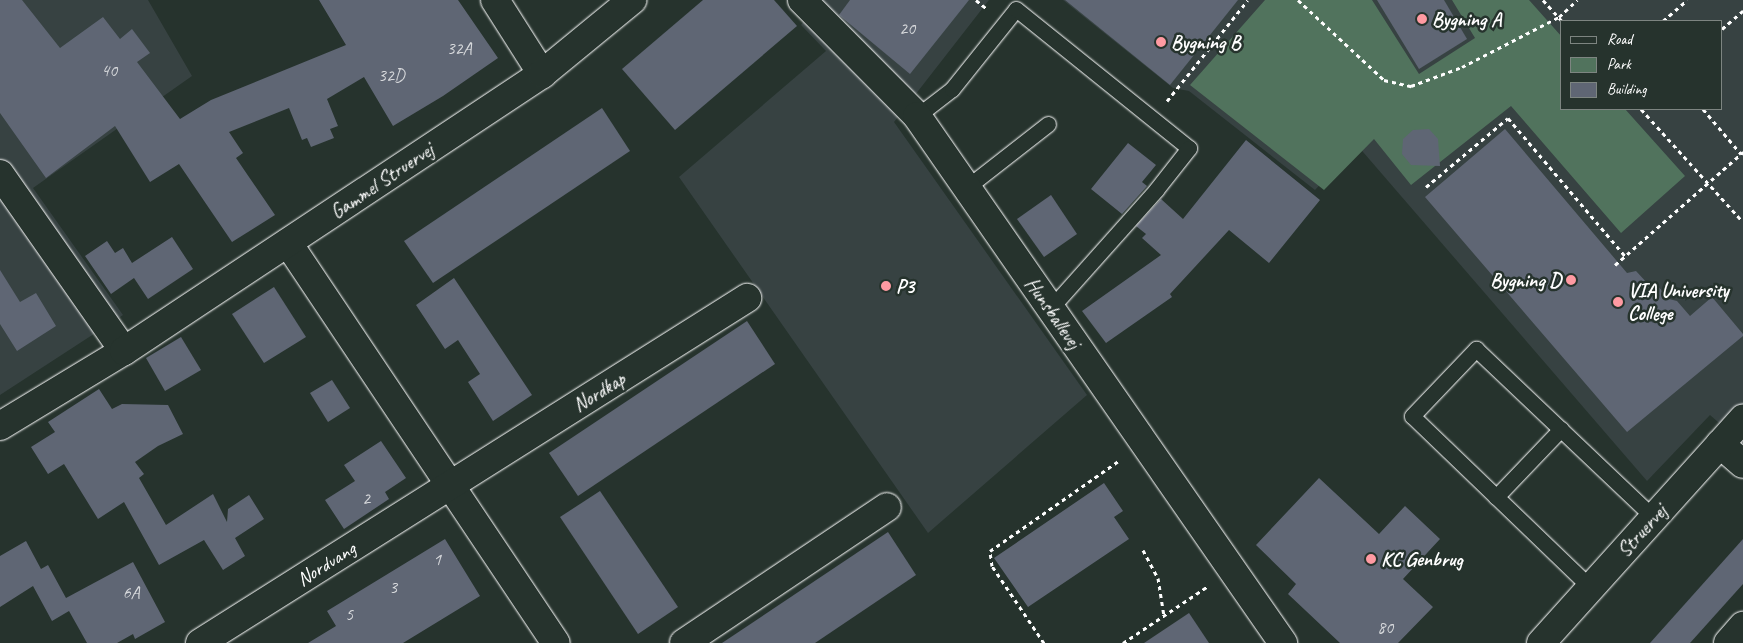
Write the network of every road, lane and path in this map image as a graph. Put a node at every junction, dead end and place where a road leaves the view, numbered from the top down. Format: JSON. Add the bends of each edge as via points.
{"nodes":[{"id":1,"x":496,"y":0,"type":"edge"},
{"id":2,"x":632,"y":0,"type":"edge"},
{"id":3,"x":802,"y":0,"type":"edge"},
{"id":4,"x":1248,"y":0,"type":"edge"},
{"id":5,"x":1298,"y":0,"type":"edge"},
{"id":6,"x":1543,"y":0,"type":"edge"},
{"id":7,"x":1577,"y":0,"type":"edge"},
{"id":8,"x":1687,"y":0,"type":"edge"},
{"id":9,"x":1743,"y":11,"type":"edge"},
{"id":10,"x":1558,"y":18,"type":"junction"},
{"id":11,"x":1561,"y":20,"type":"edge"},
{"id":12,"x":1664,"y":20,"type":"edge"},
{"id":13,"x":1723,"y":29,"type":"edge"},
{"id":14,"x":542,"y":74,"type":"junction"},
{"id":15,"x":1642,"y":110,"type":"edge"},
{"id":16,"x":1704,"y":110,"type":"edge"},
{"id":17,"x":917,"y":116,"type":"junction"},
{"id":18,"x":1152,"y":118,"type":"junction"},
{"id":19,"x":1048,"y":124,"type":"dead end"},
{"id":20,"x":1742,"y":153,"type":"edge"},
{"id":21,"x":0,"y":174,"type":"edge"},
{"id":22,"x":1708,"y":183,"type":"junction"},
{"id":23,"x":1426,"y":187,"type":"dead end"},
{"id":24,"x":966,"y":188,"type":"junction"},
{"id":25,"x":1743,"y":222,"type":"edge"},
{"id":26,"x":288,"y":244,"type":"junction"},
{"id":27,"x":1625,"y":256,"type":"junction"},
{"id":28,"x":1614,"y":265,"type":"dead end"},
{"id":29,"x":747,"y":298,"type":"dead end"},
{"id":30,"x":1050,"y":309,"type":"junction"},
{"id":31,"x":124,"y":351,"type":"junction"},
{"id":32,"x":1743,"y":419,"type":"edge"},
{"id":33,"x":0,"y":426,"type":"edge"},
{"id":34,"x":1561,"y":429,"type":"junction"},
{"id":35,"x":1144,"y":443,"type":"junction"},
{"id":36,"x":1720,"y":444,"type":"junction"},
{"id":37,"x":1743,"y":464,"type":"edge"},
{"id":38,"x":451,"y":486,"type":"junction"},
{"id":39,"x":1496,"y":497,"type":"junction"},
{"id":40,"x":887,"y":507,"type":"dead end"},
{"id":41,"x":1654,"y":518,"type":"junction"},
{"id":42,"x":1143,"y":550,"type":"dead end"},
{"id":43,"x":1232,"y":570,"type":"junction"},
{"id":44,"x":1591,"y":588,"type":"junction"},
{"id":45,"x":1164,"y":617,"type":"junction"},
{"id":46,"x":1743,"y":626,"type":"edge"},
{"id":47,"x":200,"y":643,"type":"edge"},
{"id":48,"x":556,"y":643,"type":"edge"},
{"id":49,"x":684,"y":643,"type":"edge"},
{"id":50,"x":1044,"y":643,"type":"edge"},
{"id":51,"x":1123,"y":643,"type":"edge"},
{"id":52,"x":1283,"y":643,"type":"edge"},
{"id":53,"x":1541,"y":643,"type":"edge"},
{"id":54,"x":1728,"y":643,"type":"edge"}],
"edges":[{"from":1,"to":14,"type":"street"},
{"from":2,"to":14,"type":"street","name":"Gammel Struervej"},
{"from":3,"to":17,"type":"street","name":"Hunsballevej"},
{"from":4,"to":18,"type":"path"},
{"from":5,"to":10,"type":"path","via":[[1384,80],[1411,86],[1462,67]]},
{"from":6,"to":10,"type":"path"},
{"from":7,"to":10,"type":"path"},
{"from":8,"to":12,"type":"path"},
{"from":9,"to":13,"type":"path"},
{"from":10,"to":11,"type":"path"},
{"from":14,"to":26,"type":"street","name":"Gammel Struervej"},
{"from":15,"to":22,"type":"path"},
{"from":16,"to":20,"type":"path"},
{"from":17,"to":18,"type":"lane","via":[[952,89],[1016,9]]},
{"from":17,"to":24,"type":"street","name":"Hunsballevej"},
{"from":18,"to":30,"type":"lane","via":[[1189,148]]},
{"from":19,"to":24,"type":"lane"},
{"from":20,"to":22,"type":"path"},
{"from":21,"to":31,"type":"street"},
{"from":22,"to":25,"type":"path"},
{"from":22,"to":27,"type":"path"},
{"from":23,"to":27,"type":"path","via":[[1508,118]]},
{"from":24,"to":30,"type":"street","name":"Hunsballevej"},
{"from":26,"to":31,"type":"street","name":"Gammel Struervej"},
{"from":26,"to":38,"type":"street"},
{"from":27,"to":28,"type":"path"},
{"from":29,"to":38,"type":"street","name":"Nordkap"},
{"from":30,"to":35,"type":"street","name":"Hunsballevej"},
{"from":31,"to":33,"type":"street","name":"Gammel Struervej"},
{"from":32,"to":36,"type":"street","name":"Struervej"},
{"from":34,"to":39,"type":"lane"},
{"from":34,"to":39,"type":"lane","via":[[1476,348],[1412,416]]},
{"from":34,"to":41,"type":"lane"},
{"from":35,"to":43,"type":"street","name":"Hunsballevej"},
{"from":35,"to":50,"type":"path","via":[[990,551],[992,566]]},
{"from":36,"to":37,"type":"street"},
{"from":36,"to":41,"type":"street","name":"Struervej"},
{"from":38,"to":47,"type":"street","name":"Nordvang"},
{"from":38,"to":48,"type":"street"},
{"from":39,"to":44,"type":"lane"},
{"from":40,"to":49,"type":"street"},
{"from":41,"to":44,"type":"street","name":"Struervej"},
{"from":42,"to":45,"type":"path","via":[[1158,578]]},
{"from":43,"to":45,"type":"path"},
{"from":43,"to":52,"type":"street","name":"Hunsballevej"},
{"from":44,"to":53,"type":"street","name":"Struervej"},
{"from":45,"to":51,"type":"path"},
{"from":46,"to":54,"type":"street"}]}
